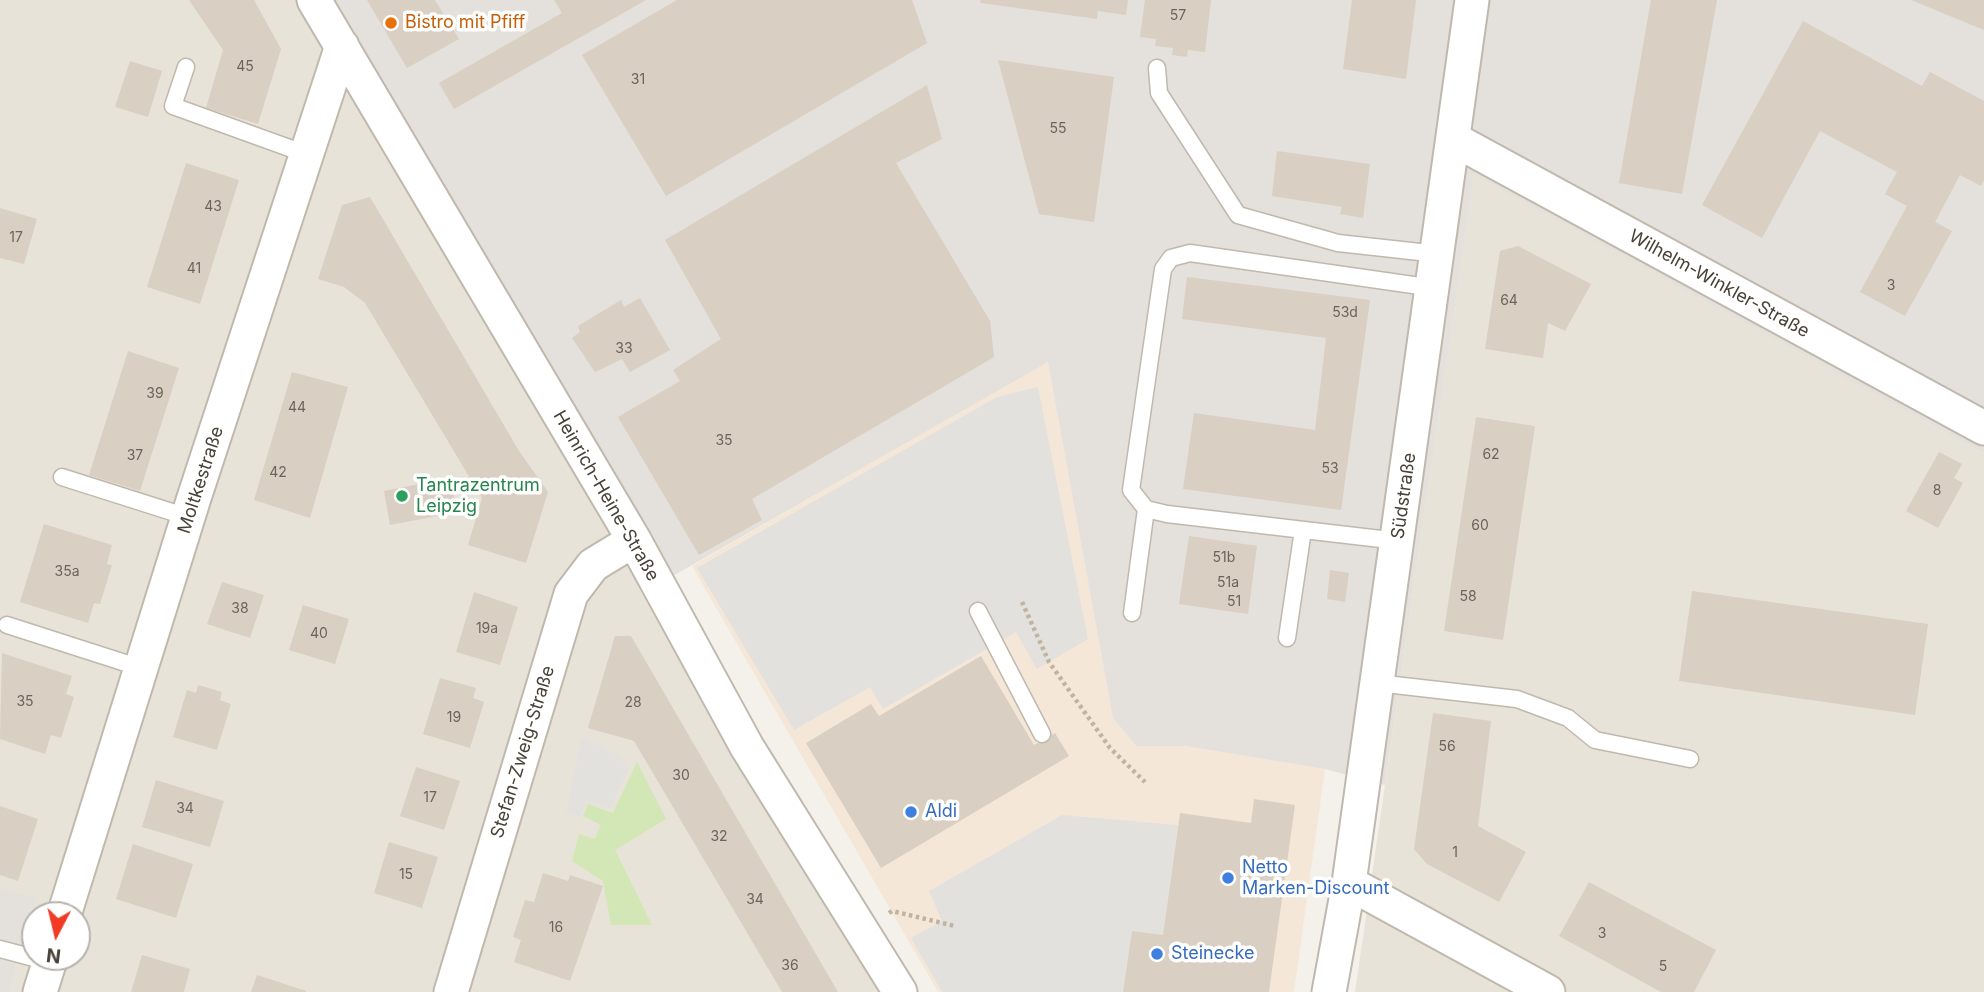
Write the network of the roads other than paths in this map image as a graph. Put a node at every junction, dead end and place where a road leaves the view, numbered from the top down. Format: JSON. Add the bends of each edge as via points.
{"nodes":[{"id":1,"x":314,"y":0,"type":"edge"},
{"id":2,"x":1472,"y":0,"type":"edge"},
{"id":3,"x":342,"y":46,"type":"junction"},
{"id":4,"x":186,"y":67,"type":"dead end"},
{"id":5,"x":1157,"y":68,"type":"dead end"},
{"id":6,"x":1455,"y":140,"type":"junction"},
{"id":7,"x":306,"y":154,"type":"junction"},
{"id":8,"x":1438,"y":254,"type":"junction"},
{"id":9,"x":1434,"y":288,"type":"junction"},
{"id":10,"x":1984,"y":428,"type":"edge"},
{"id":11,"x":62,"y":477,"type":"dead end"},
{"id":12,"x":1146,"y":509,"type":"junction"},
{"id":13,"x":188,"y":517,"type":"junction"},
{"id":14,"x":1303,"y":530,"type":"junction"},
{"id":15,"x":634,"y":540,"type":"junction"},
{"id":16,"x":1398,"y":541,"type":"junction"},
{"id":17,"x":978,"y":611,"type":"dead end"},
{"id":18,"x":1132,"y":613,"type":"dead end"},
{"id":19,"x":7,"y":625,"type":"dead end"},
{"id":20,"x":1287,"y":638,"type":"dead end"},
{"id":21,"x":141,"y":668,"type":"junction"},
{"id":22,"x":1377,"y":683,"type":"junction"},
{"id":23,"x":1042,"y":734,"type":"dead end"},
{"id":24,"x":1690,"y":759,"type":"dead end"},
{"id":25,"x":1349,"y":883,"type":"junction"},
{"id":26,"x":68,"y":901,"type":"edge"},
{"id":27,"x":0,"y":949,"type":"edge"},
{"id":28,"x":21,"y":959,"type":"edge"},
{"id":29,"x":1511,"y":983,"type":"edge"},
{"id":30,"x":451,"y":992,"type":"edge"},
{"id":31,"x":900,"y":992,"type":"edge"},
{"id":32,"x":1329,"y":992,"type":"edge"},
{"id":33,"x":1549,"y":992,"type":"edge"}],
"edges":[{"from":1,"to":3,"type":"street","name":"Heinrich-Heine-Straße"},
{"from":2,"to":6,"type":"street","name":"Südstraße"},
{"from":3,"to":7,"type":"street","name":"Moltkestraße"},
{"from":3,"to":15,"type":"street","name":"Heinrich-Heine-Straße"},
{"from":4,"to":7,"type":"lane","via":[[173,106]]},
{"from":5,"to":8,"type":"lane","via":[[1159,93],[1238,215],[1338,243]]},
{"from":6,"to":8,"type":"street","name":"Südstraße"},
{"from":6,"to":10,"type":"street","name":"Wilhelm-Winkler-Straße"},
{"from":7,"to":13,"type":"street","name":"Moltkestraße"},
{"from":8,"to":9,"type":"street","name":"Südstraße"},
{"from":9,"to":12,"type":"lane","via":[[1190,253],[1171,258],[1163,270],[1131,490]]},
{"from":9,"to":16,"type":"street","name":"Südstraße"},
{"from":11,"to":13,"type":"lane"},
{"from":12,"to":14,"type":"lane"},
{"from":12,"to":18,"type":"lane"},
{"from":13,"to":21,"type":"street","name":"Moltkestraße"},
{"from":14,"to":16,"type":"lane"},
{"from":14,"to":20,"type":"lane"},
{"from":15,"to":30,"type":"street","name":"Stefan-Zweig-Straße","via":[[593,565],[571,594]]},
{"from":15,"to":31,"type":"street","name":"Heinrich-Heine-Straße","via":[[747,747]]},
{"from":16,"to":22,"type":"street","name":"Südstraße"},
{"from":17,"to":23,"type":"lane"},
{"from":19,"to":21,"type":"lane"},
{"from":21,"to":26,"type":"street","name":"Moltkestraße"},
{"from":22,"to":24,"type":"lane","via":[[1517,699],[1568,718],[1595,740]]},
{"from":22,"to":25,"type":"street","name":"Südstraße"},
{"from":25,"to":29,"type":"street"},
{"from":25,"to":32,"type":"street","name":"Südstraße"},
{"from":27,"to":28,"type":"lane"},
{"from":29,"to":33,"type":"street"}]}
